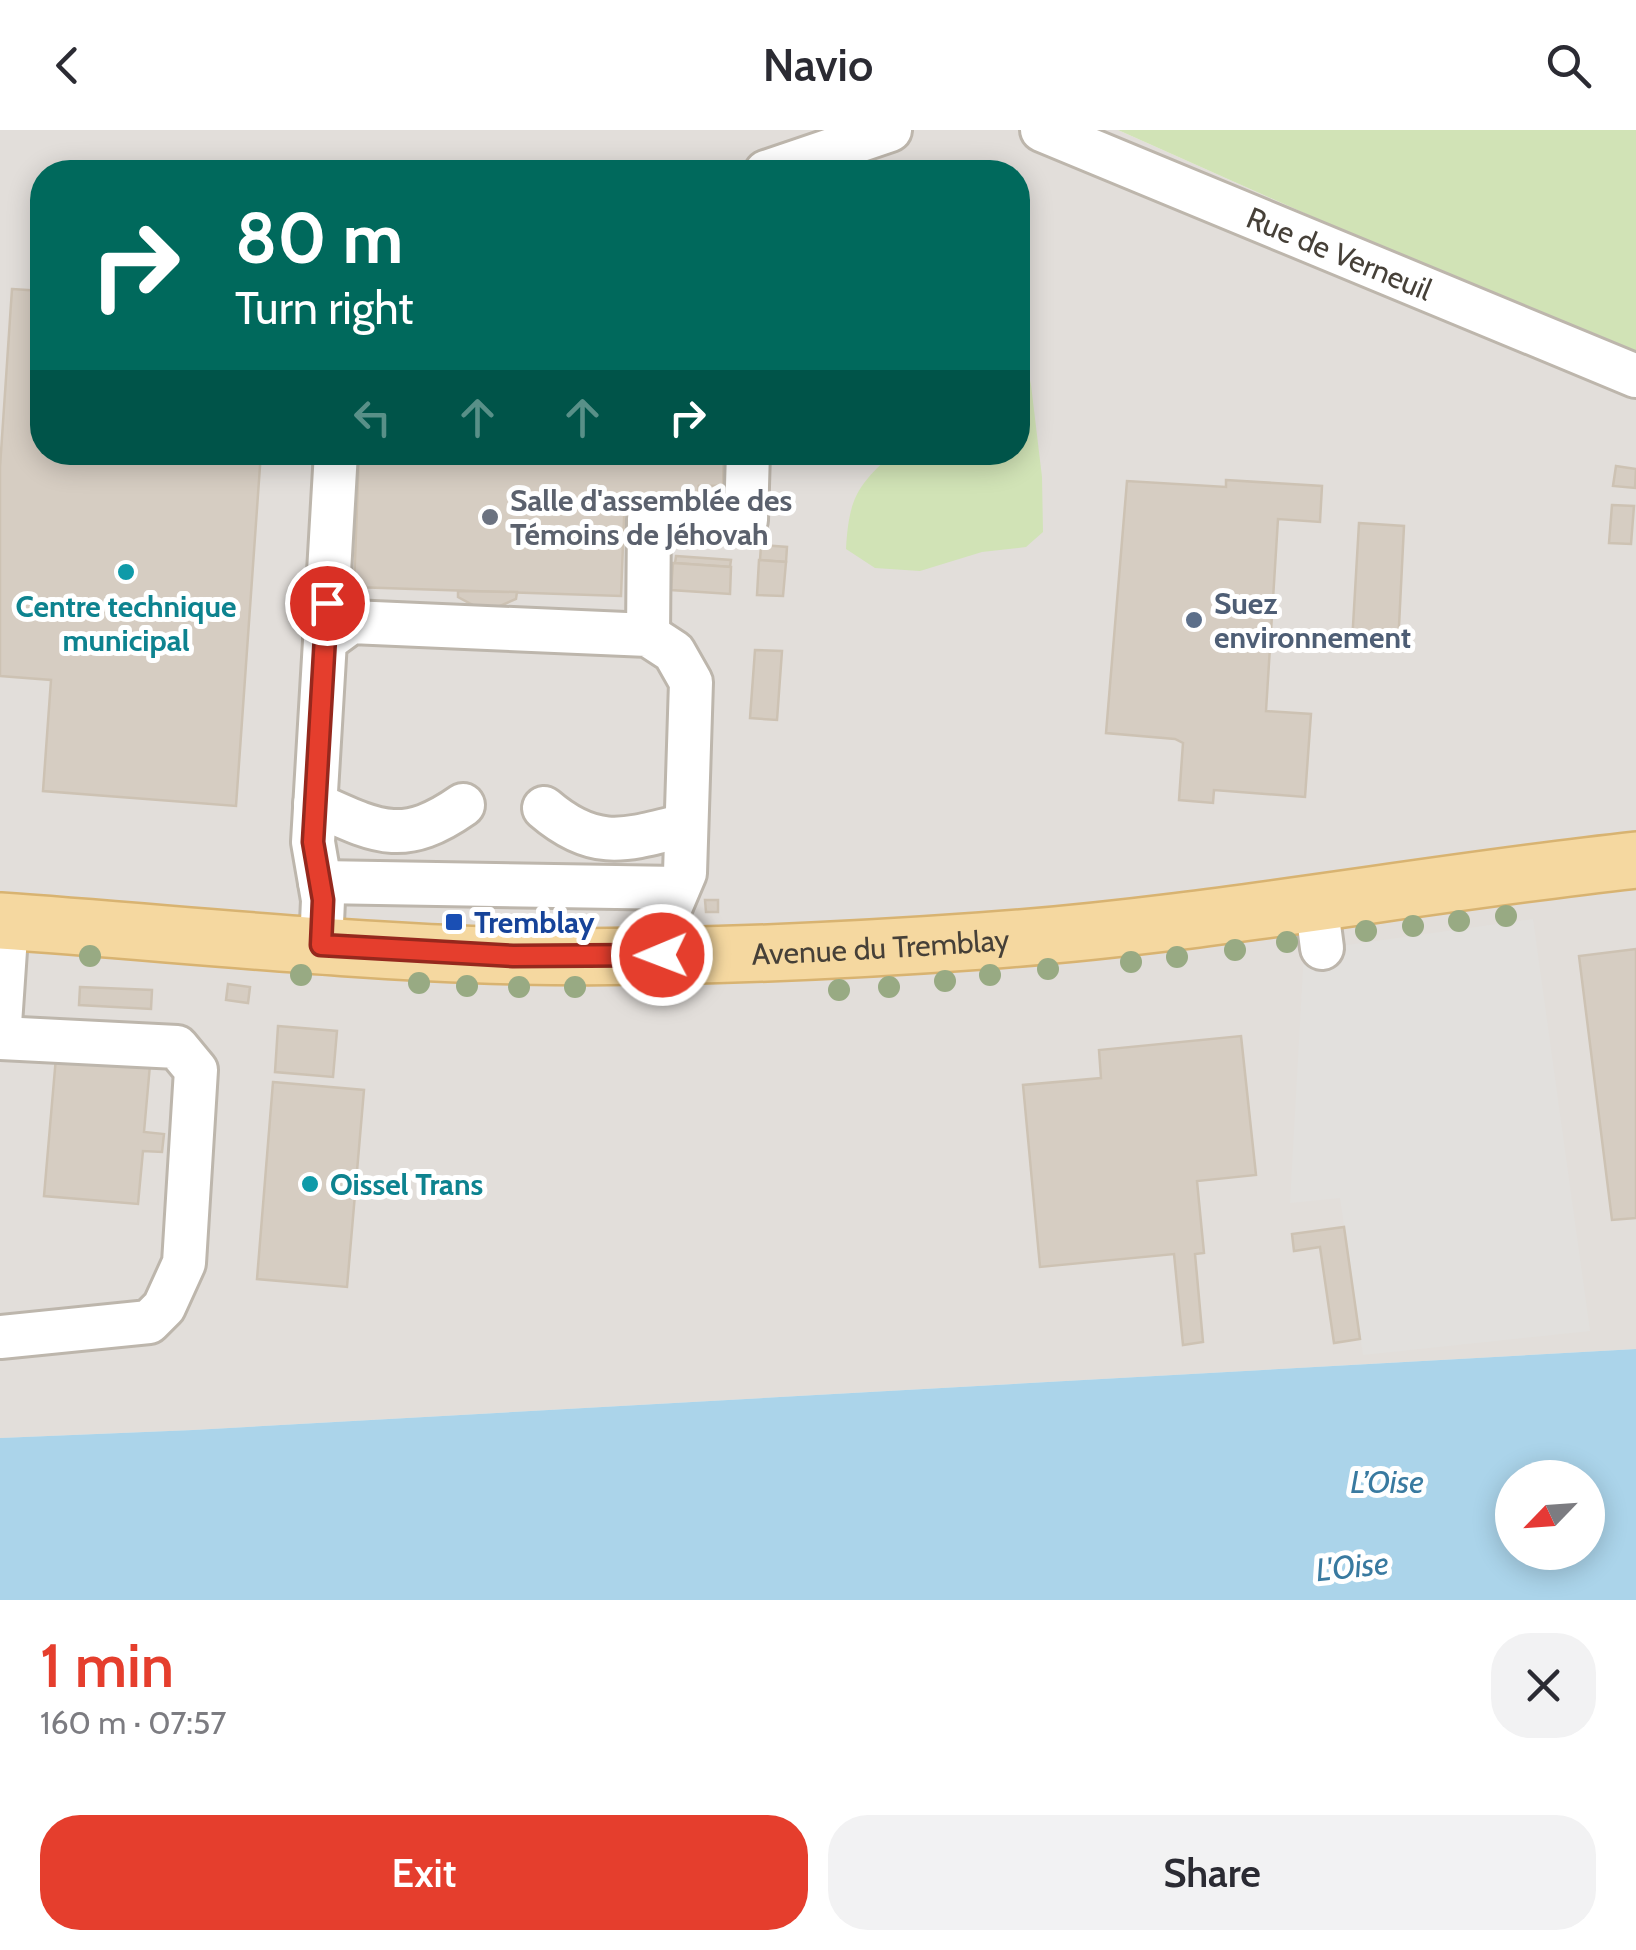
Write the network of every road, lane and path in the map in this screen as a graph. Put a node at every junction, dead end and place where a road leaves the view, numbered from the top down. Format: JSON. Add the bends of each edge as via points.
{"nodes":[{"id":1,"x":890,"y":130,"type":"edge"},
{"id":2,"x":1042,"y":130,"type":"edge"},
{"id":3,"x":801,"y":160,"type":"edge"},
{"id":4,"x":1636,"y":376,"type":"edge"},
{"id":5,"x":335,"y":465,"type":"edge"},
{"id":6,"x":748,"y":465,"type":"edge"},
{"id":7,"x":648,"y":635,"type":"junction"},
{"id":8,"x":325,"y":641,"type":"junction"},
{"id":9,"x":315,"y":804,"type":"junction"},
{"id":10,"x":463,"y":805,"type":"dead end"},
{"id":11,"x":544,"y":808,"type":"dead end"},
{"id":12,"x":686,"y":825,"type":"junction"},
{"id":13,"x":1636,"y":860,"type":"edge"},
{"id":14,"x":320,"y":882,"type":"junction"},
{"id":15,"x":678,"y":888,"type":"junction"},
{"id":16,"x":3,"y":921,"type":"edge"},
{"id":17,"x":321,"y":945,"type":"junction"},
{"id":18,"x":662,"y":955,"type":"junction"},
{"id":19,"x":1,"y":1007,"type":"edge"},
{"id":20,"x":0,"y":1024,"type":"edge"},
{"id":21,"x":0,"y":1038,"type":"edge"},
{"id":22,"x":0,"y":1337,"type":"edge"}],
"edges":[{"from":1,"to":3,"type":"street"},
{"from":2,"to":4,"type":"street","name":"Rue de Verneuil"},
{"from":5,"to":8,"type":"street"},
{"from":6,"to":7,"type":"street","via":[[746,520],[649,519]]},
{"from":7,"to":8,"type":"street","via":[[351,622]]},
{"from":7,"to":12,"type":"street","via":[[674,652],[691,682]]},
{"from":8,"to":9,"type":"street"},
{"from":9,"to":10,"type":"street","via":[[365,826],[412,832]]},
{"from":9,"to":14,"type":"street"},
{"from":11,"to":12,"type":"street","via":[[588,838],[624,840]]},
{"from":12,"to":15,"type":"street","via":[[685,873]]},
{"from":13,"to":18,"type":"main road","name":"Avenue du Tremblay","via":[[1319,925]]},
{"from":14,"to":15,"type":"street"},
{"from":14,"to":17,"type":"street"},
{"from":15,"to":18,"type":"street"},
{"from":16,"to":17,"type":"main road","name":"Avenue du Tremblay"},
{"from":16,"to":19,"type":"street"},
{"from":17,"to":18,"type":"main road","name":"Avenue du Tremblay","via":[[513,956]]},
{"from":19,"to":20,"type":"street"},
{"from":21,"to":22,"type":"street","via":[[177,1048],[196,1070],[184,1263],[164,1307],[149,1322]]}]}
